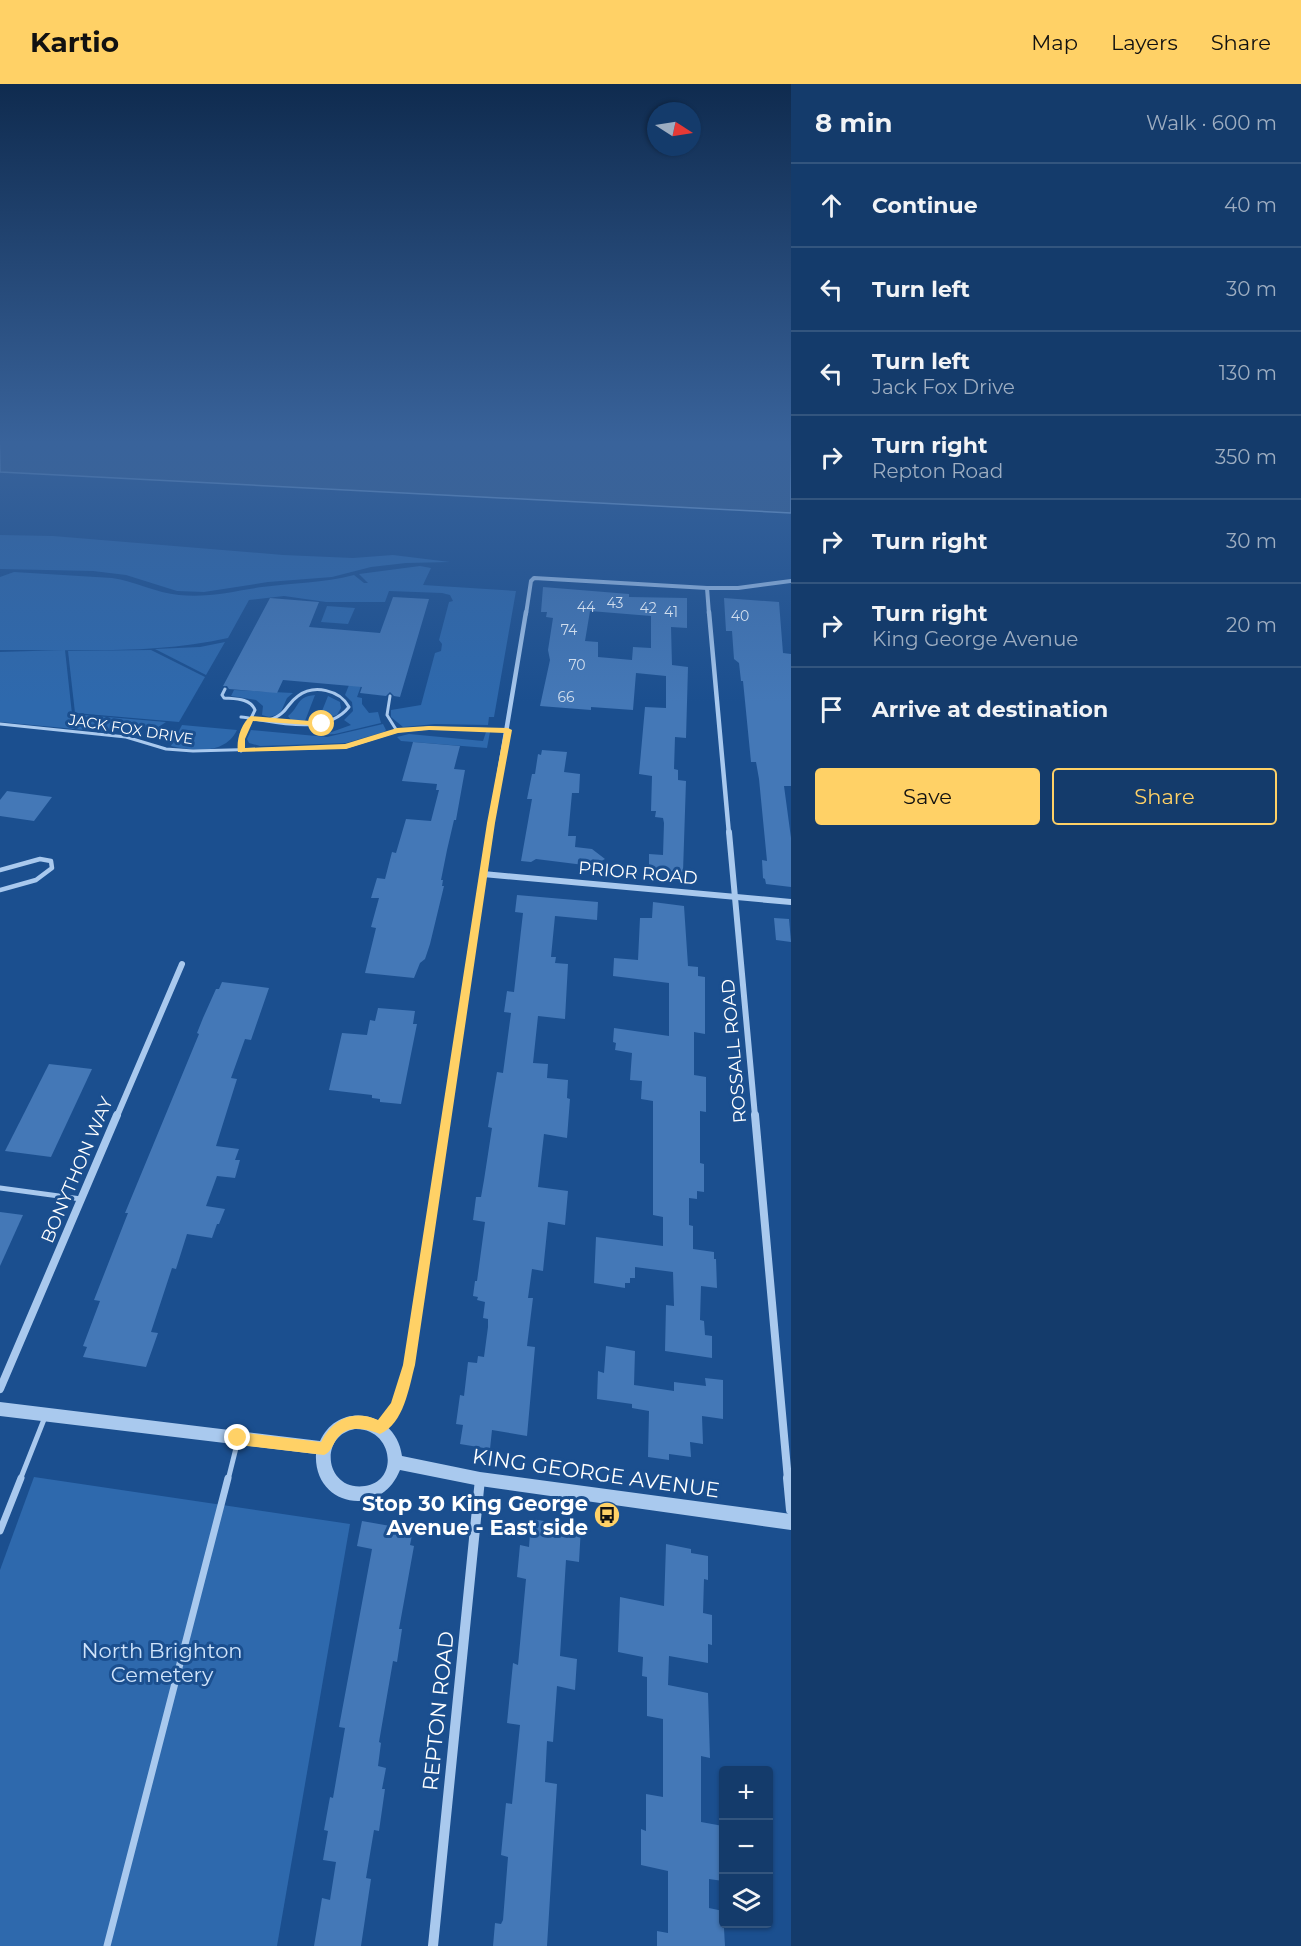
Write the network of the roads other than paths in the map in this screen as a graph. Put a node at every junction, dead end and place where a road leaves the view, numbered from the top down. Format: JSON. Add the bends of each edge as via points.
{"nodes":[{"id":1,"x":791,"y":581,"type":"edge"},
{"id":2,"x":707,"y":588,"type":"junction"},
{"id":3,"x":225,"y":689,"type":"dead end"},
{"id":4,"x":390,"y":696,"type":"dead end"},
{"id":5,"x":241,"y":717,"type":"dead end"},
{"id":6,"x":251,"y":718,"type":"junction"},
{"id":7,"x":269,"y":720,"type":"junction"},
{"id":8,"x":0,"y":724,"type":"edge"},
{"id":9,"x":508,"y":730,"type":"junction"},
{"id":10,"x":397,"y":731,"type":"junction"},
{"id":11,"x":241,"y":751,"type":"junction"},
{"id":12,"x":0,"y":870,"type":"edge"},
{"id":13,"x":483,"y":874,"type":"junction"},
{"id":14,"x":0,"y":890,"type":"edge"},
{"id":15,"x":734,"y":897,"type":"junction"},
{"id":16,"x":791,"y":902,"type":"edge"},
{"id":17,"x":182,"y":964,"type":"dead end"},
{"id":18,"x":0,"y":1188,"type":"edge"},
{"id":19,"x":81,"y":1199,"type":"junction"},
{"id":20,"x":0,"y":1389,"type":"edge"},
{"id":21,"x":0,"y":1409,"type":"edge"},
{"id":22,"x":46,"y":1415,"type":"junction"},
{"id":23,"x":380,"y":1428,"type":"junction"},
{"id":24,"x":238,"y":1438,"type":"junction"},
{"id":25,"x":324,"y":1448,"type":"junction"},
{"id":26,"x":395,"y":1462,"type":"junction"},
{"id":27,"x":480,"y":1479,"type":"junction"},
{"id":28,"x":791,"y":1510,"type":"edge"},
{"id":29,"x":791,"y":1522,"type":"edge"},
{"id":30,"x":0,"y":1531,"type":"edge"},
{"id":31,"x":107,"y":1946,"type":"edge"},
{"id":32,"x":433,"y":1946,"type":"edge"}],
"edges":[{"from":1,"to":2,"type":"street"},
{"from":2,"to":9,"type":"street","via":[[534,578]]},
{"from":2,"to":15,"type":"street","name":"ROSSALL ROAD"},
{"from":3,"to":6,"type":"lane","via":[[224,698],[254,705]]},
{"from":4,"to":10,"type":"lane","via":[[385,712]]},
{"from":5,"to":6,"type":"lane"},
{"from":6,"to":7,"type":"lane"},
{"from":6,"to":11,"type":"lane","via":[[241,739]]},
{"from":7,"to":7,"type":"lane","via":[[288,712],[294,699],[305,692],[340,695],[349,707],[336,721],[322,724]]},
{"from":8,"to":11,"type":"lane","name":"JACK FOX DRIVE","via":[[126,737],[166,749]]},
{"from":9,"to":10,"type":"lane","name":"JACK FOX DRIVE"},
{"from":9,"to":13,"type":"street"},
{"from":10,"to":11,"type":"lane","name":"JACK FOX DRIVE","via":[[346,747]]},
{"from":12,"to":14,"type":"lane","via":[[40,859],[51,861],[52,868],[37,880]]},
{"from":13,"to":15,"type":"street","name":"PRIOR ROAD"},
{"from":13,"to":23,"type":"street","via":[[409,1365],[397,1404]]},
{"from":15,"to":16,"type":"street","name":"PRIOR ROAD"},
{"from":15,"to":28,"type":"street","name":"ROSSALL ROAD"},
{"from":17,"to":19,"type":"street","name":"BONYTHON WAY"},
{"from":18,"to":19,"type":"lane"},
{"from":19,"to":20,"type":"street","name":"BONYTHON WAY"},
{"from":21,"to":22,"type":"street"},
{"from":22,"to":24,"type":"street"},
{"from":22,"to":30,"type":"lane"},
{"from":23,"to":25,"type":"street","via":[[362,1422],[344,1425],[333,1432]]},
{"from":23,"to":26,"type":"street","via":[[390,1438]]},
{"from":24,"to":25,"type":"street"},
{"from":24,"to":31,"type":"lane"},
{"from":25,"to":26,"type":"street","via":[[323,1467],[336,1486],[347,1492],[360,1494],[378,1487],[391,1474]]},
{"from":26,"to":27,"type":"street","name":"KING GEORGE AVENUE"},
{"from":27,"to":29,"type":"street","name":"KING GEORGE AVENUE"},
{"from":27,"to":32,"type":"street","name":"REPTON ROAD"}]}
